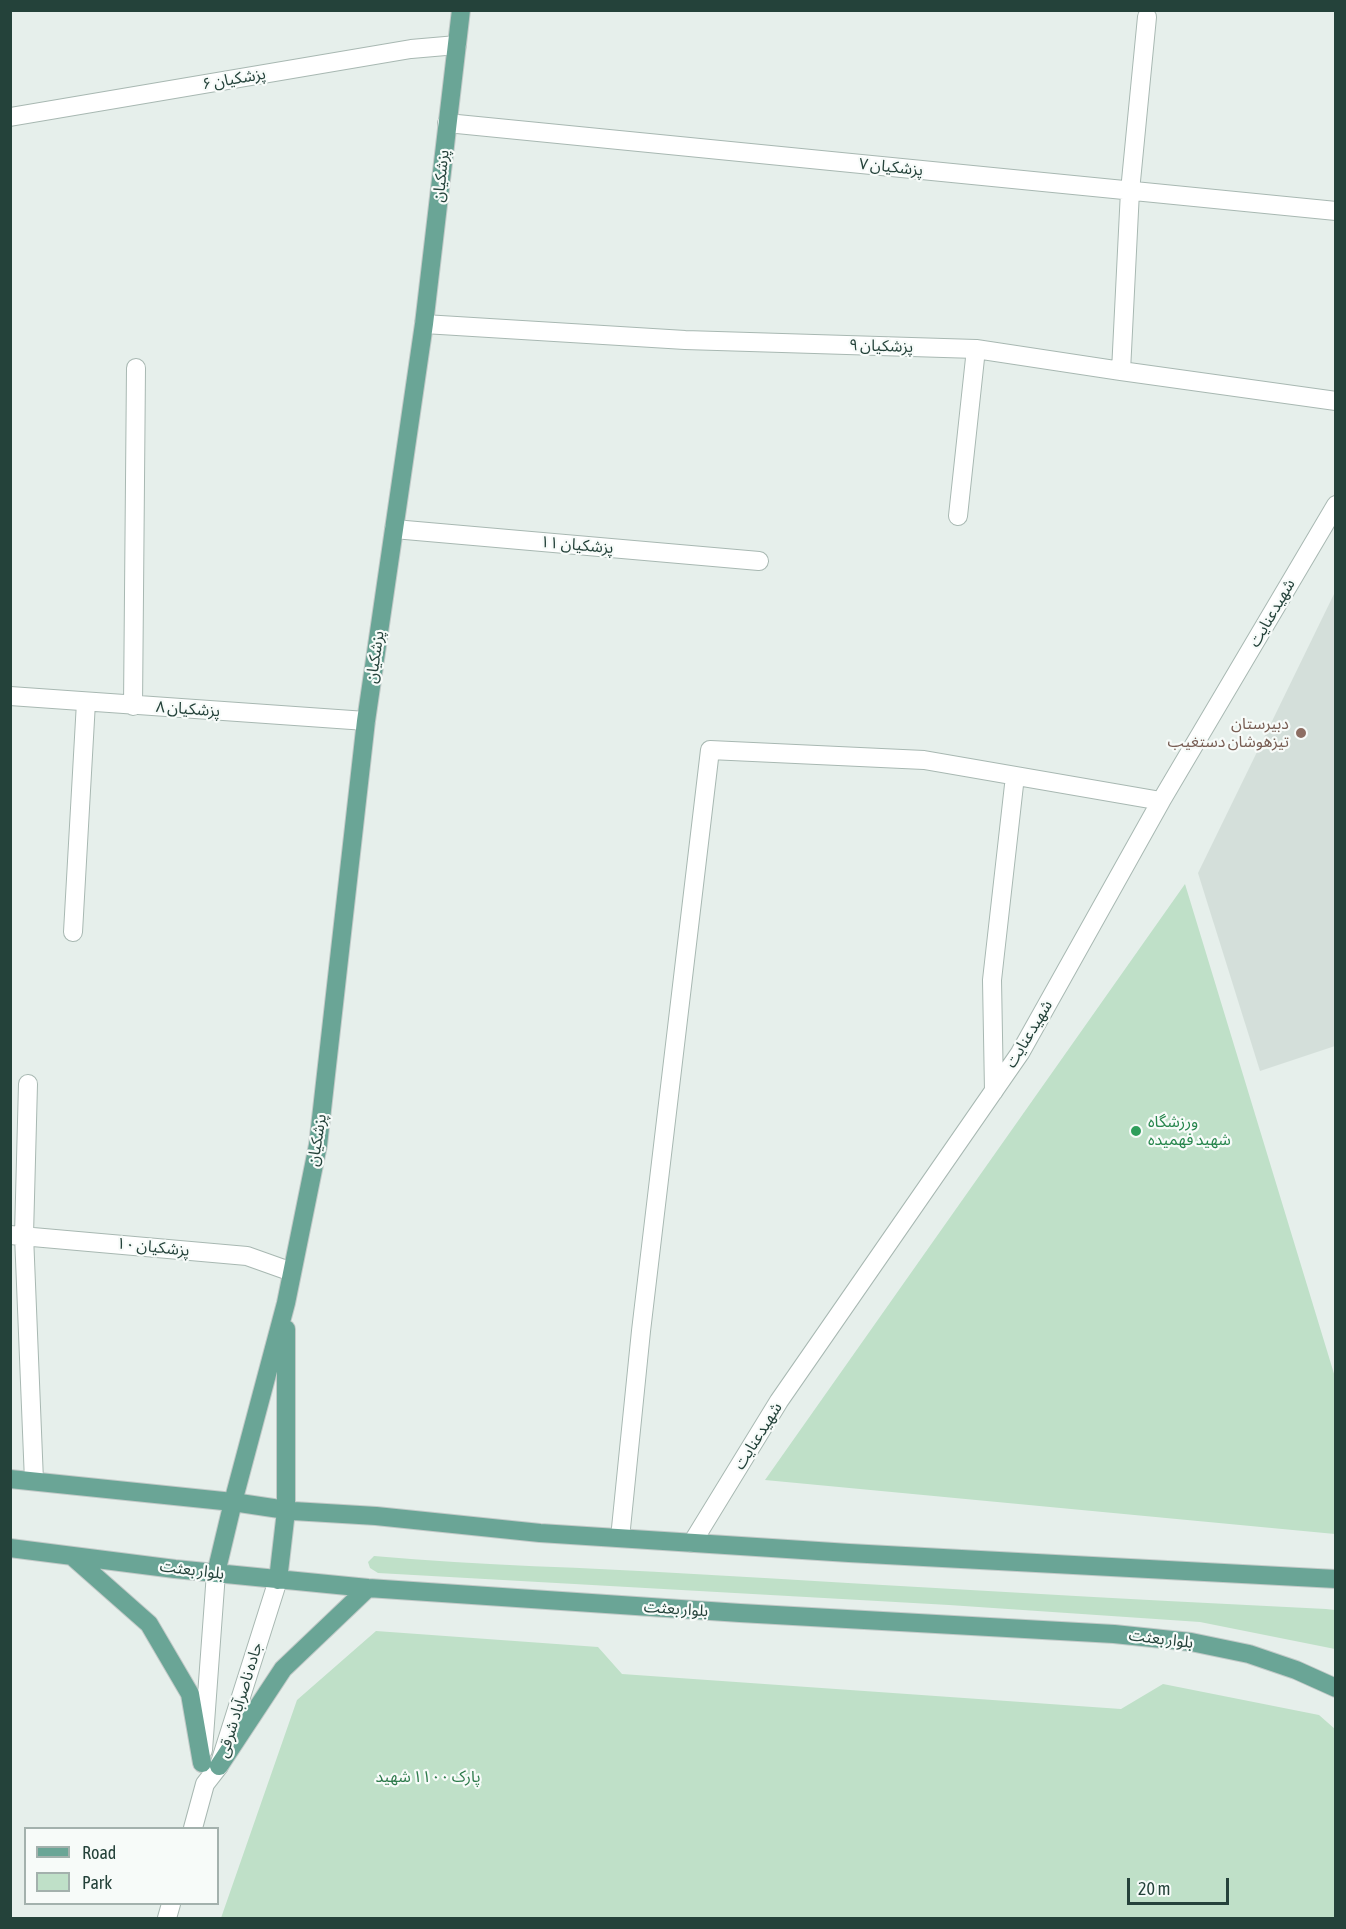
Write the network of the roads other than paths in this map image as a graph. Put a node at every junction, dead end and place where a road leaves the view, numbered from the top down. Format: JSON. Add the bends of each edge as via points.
{"nodes":[{"id":1,"x":461,"y":10,"type":"edge"},
{"id":2,"x":1147,"y":17,"type":"dead end"},
{"id":3,"x":457,"y":45,"type":"junction"},
{"id":4,"x":10,"y":117,"type":"edge"},
{"id":5,"x":447,"y":123,"type":"junction"},
{"id":6,"x":1130,"y":191,"type":"junction"},
{"id":7,"x":1335,"y":211,"type":"edge"},
{"id":8,"x":424,"y":324,"type":"junction"},
{"id":9,"x":976,"y":349,"type":"junction"},
{"id":10,"x":136,"y":368,"type":"dead end"},
{"id":11,"x":1121,"y":371,"type":"junction"},
{"id":12,"x":1335,"y":401,"type":"edge"},
{"id":13,"x":1335,"y":505,"type":"edge"},
{"id":14,"x":958,"y":516,"type":"dead end"},
{"id":15,"x":394,"y":529,"type":"junction"},
{"id":16,"x":759,"y":561,"type":"dead end"},
{"id":17,"x":10,"y":696,"type":"edge"},
{"id":18,"x":86,"y":702,"type":"junction"},
{"id":19,"x":133,"y":706,"type":"junction"},
{"id":20,"x":366,"y":721,"type":"junction"},
{"id":21,"x":1015,"y":776,"type":"junction"},
{"id":22,"x":1161,"y":801,"type":"junction"},
{"id":23,"x":73,"y":932,"type":"dead end"},
{"id":24,"x":28,"y":1084,"type":"dead end"},
{"id":25,"x":994,"y":1091,"type":"junction"},
{"id":26,"x":17,"y":1235,"type":"edge"},
{"id":27,"x":292,"y":1272,"type":"junction"},
{"id":28,"x":286,"y":1303,"type":"junction"},
{"id":29,"x":10,"y":1479,"type":"edge"},
{"id":30,"x":34,"y":1481,"type":"junction"},
{"id":31,"x":233,"y":1502,"type":"junction"},
{"id":32,"x":286,"y":1511,"type":"junction"},
{"id":33,"x":620,"y":1538,"type":"junction"},
{"id":34,"x":692,"y":1543,"type":"junction"},
{"id":35,"x":10,"y":1548,"type":"edge"},
{"id":36,"x":72,"y":1556,"type":"junction"},
{"id":37,"x":216,"y":1573,"type":"junction"},
{"id":38,"x":278,"y":1580,"type":"junction"},
{"id":39,"x":1335,"y":1580,"type":"edge"},
{"id":40,"x":368,"y":1588,"type":"junction"},
{"id":41,"x":1335,"y":1688,"type":"edge"},
{"id":42,"x":210,"y":1764,"type":"junction"},
{"id":43,"x":192,"y":1827,"type":"edge"}],
"edges":[{"from":1,"to":3,"type":"main road","name":"پزشکیان"},
{"from":2,"to":6,"type":"street"},
{"from":3,"to":4,"type":"street","name":"پزشکیان ۶","via":[[411,49]]},
{"from":3,"to":5,"type":"main road","name":"پزشکیان"},
{"from":5,"to":6,"type":"street","name":"پزشکیان ۷"},
{"from":5,"to":8,"type":"main road","name":"پزشکیان"},
{"from":6,"to":7,"type":"street","name":"پزشکیان ۷"},
{"from":6,"to":11,"type":"street"},
{"from":8,"to":9,"type":"street","name":"پزشکیان ۹","via":[[685,340]]},
{"from":8,"to":15,"type":"main road","name":"پزشکیان"},
{"from":9,"to":11,"type":"street","name":"پزشکیان ۹"},
{"from":9,"to":14,"type":"street"},
{"from":10,"to":19,"type":"street"},
{"from":11,"to":12,"type":"street","name":"پزشکیان ۹"},
{"from":13,"to":22,"type":"street","name":"شهیدعنایت"},
{"from":15,"to":16,"type":"street","name":"پزشکیان ۱۱"},
{"from":15,"to":20,"type":"main road","name":"پزشکیان"},
{"from":17,"to":18,"type":"street","name":"پزشکیان ۸"},
{"from":18,"to":19,"type":"street","name":"پزشکیان ۸"},
{"from":18,"to":23,"type":"street"},
{"from":19,"to":20,"type":"street","name":"پزشکیان ۸"},
{"from":20,"to":27,"type":"main road","name":"پزشکیان","via":[[318,1145]]},
{"from":21,"to":22,"type":"street"},
{"from":21,"to":25,"type":"street","via":[[992,980]]},
{"from":21,"to":33,"type":"street","via":[[924,760],[710,750]]},
{"from":22,"to":25,"type":"street","name":"شهیدعنایت","via":[[1020,1053]]},
{"from":24,"to":26,"type":"street"},
{"from":25,"to":34,"type":"street","name":"شهیدعنایت","via":[[779,1401]]},
{"from":26,"to":27,"type":"street","name":"پزشکیان ۱۰","via":[[247,1256]]},
{"from":26,"to":30,"type":"street"},
{"from":27,"to":28,"type":"main road","name":"پزشکیان"},
{"from":28,"to":31,"type":"main road","name":"پزشکیان"},
{"from":28,"to":32,"type":"main road","name":"پزشکیان"},
{"from":29,"to":30,"type":"main road"},
{"from":30,"to":31,"type":"main road"},
{"from":31,"to":32,"type":"main road"},
{"from":31,"to":37,"type":"main road","name":"پزشکیان"},
{"from":32,"to":33,"type":"main road"},
{"from":32,"to":38,"type":"main road","name":"پزشکیان"},
{"from":33,"to":34,"type":"main road"},
{"from":34,"to":39,"type":"main road"},
{"from":35,"to":36,"type":"main road","name":"بلوار بعثت"},
{"from":36,"to":37,"type":"main road","name":"بلوار بعثت"},
{"from":36,"to":42,"type":"main road","via":[[149,1624],[190,1694]]},
{"from":37,"to":38,"type":"main road","name":"بلوار بعثت"},
{"from":37,"to":42,"type":"street","name":"جاده ناصرآباد شرقی"},
{"from":38,"to":40,"type":"main road","name":"بلوار بعثت"},
{"from":38,"to":42,"type":"street","name":"جاده ناصرآباد شرقی"},
{"from":40,"to":41,"type":"main road","name":"بلوار بعثت","via":[[1114,1634],[1191,1642],[1249,1654]]},
{"from":40,"to":42,"type":"main road","via":[[283,1669]]},
{"from":42,"to":43,"type":"street","name":"جاده ناصرآباد شرقی"}]}
